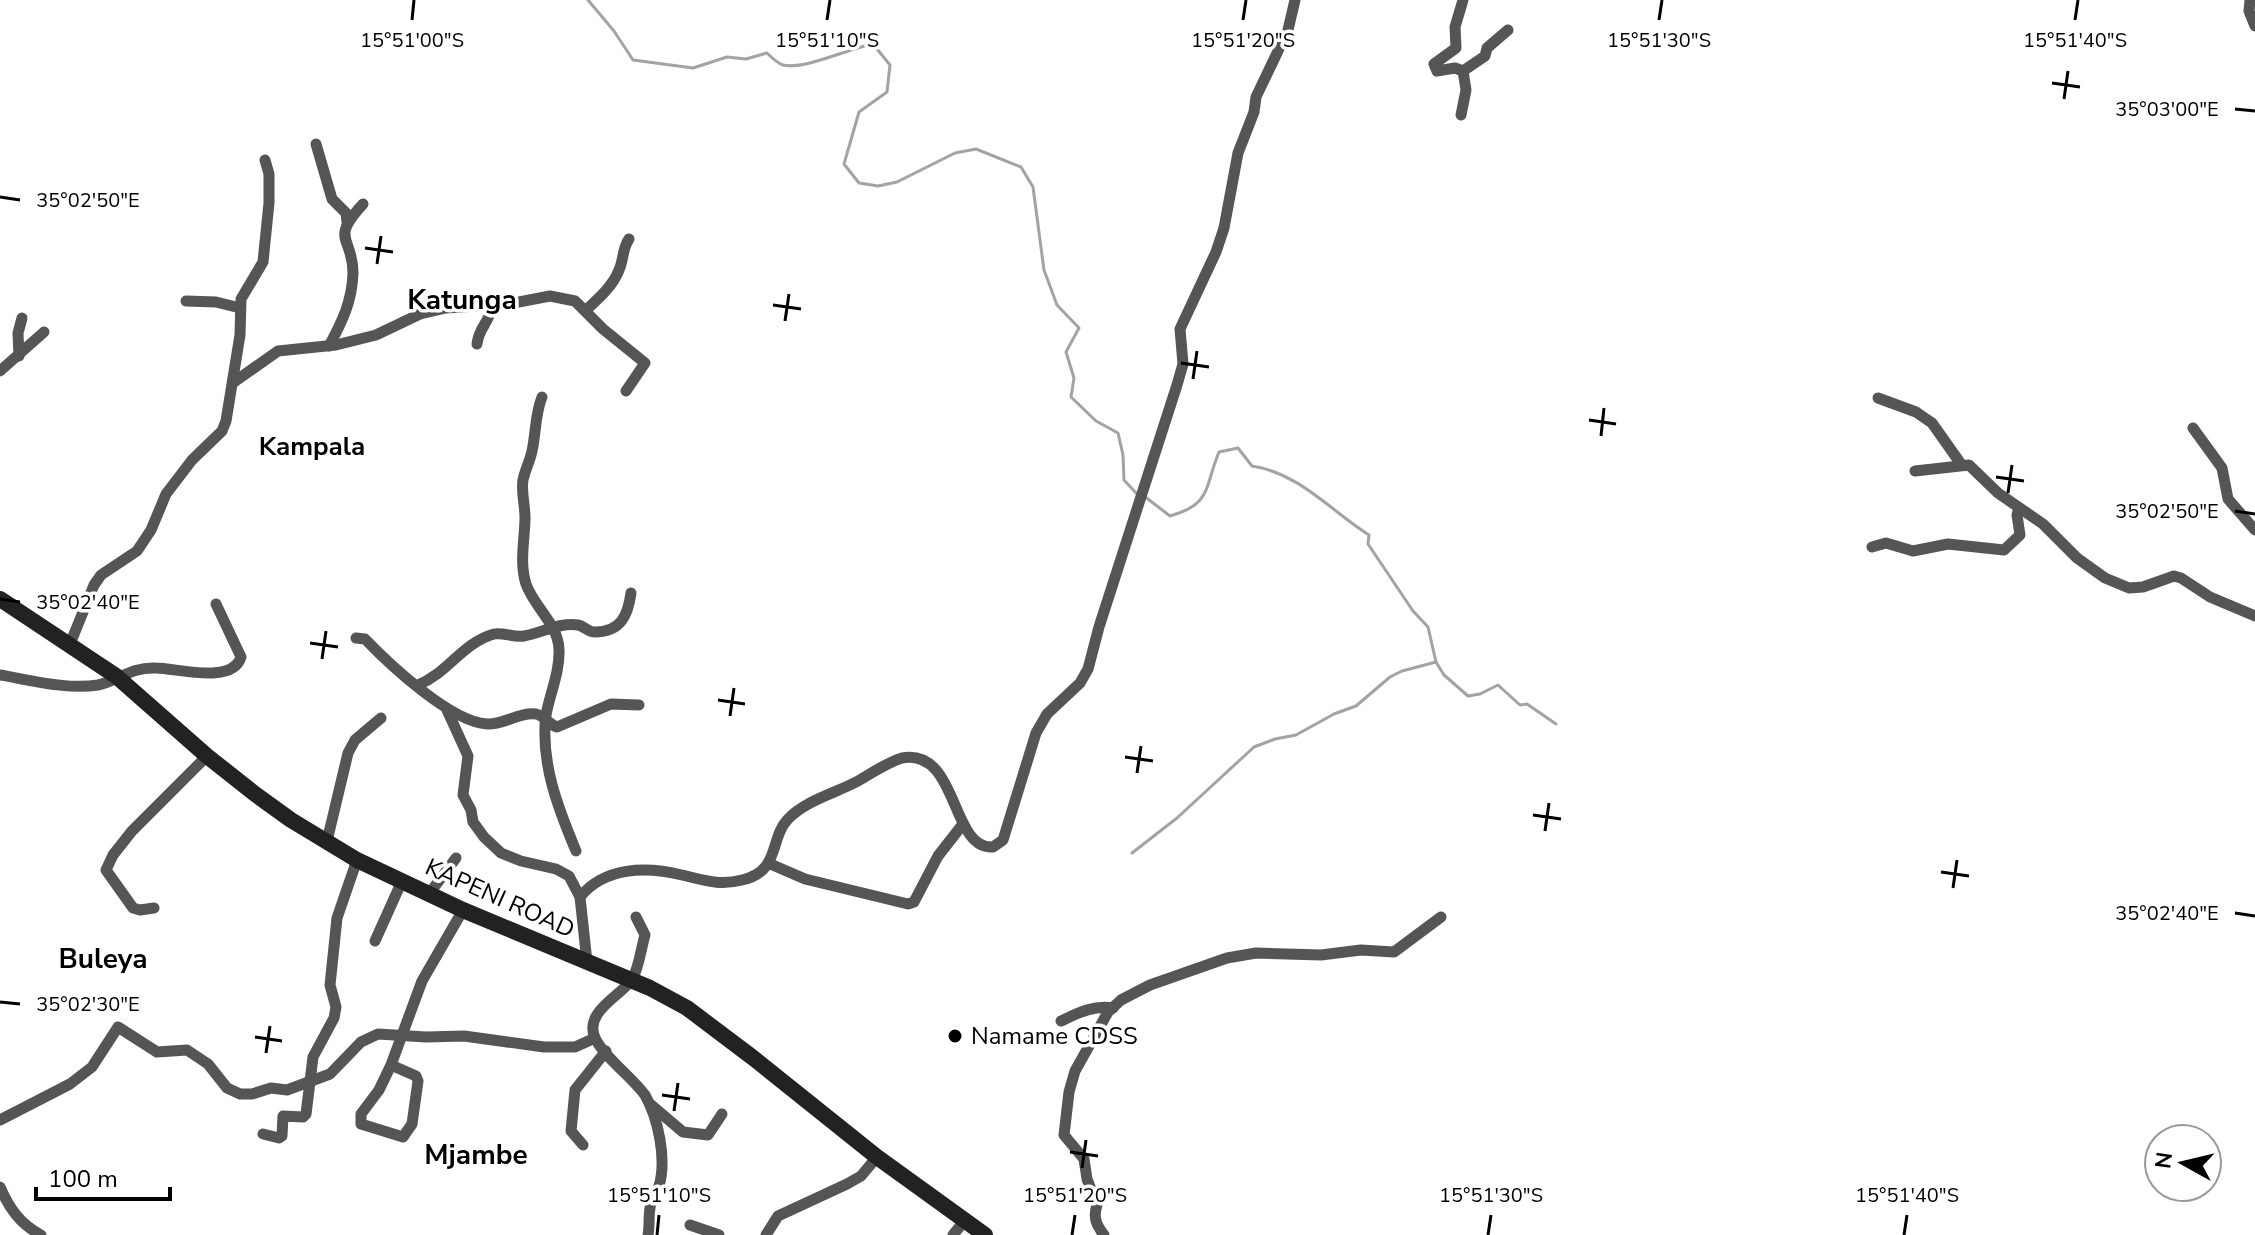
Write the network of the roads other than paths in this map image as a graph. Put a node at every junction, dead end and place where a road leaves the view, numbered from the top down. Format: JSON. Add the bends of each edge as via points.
{"nodes":[{"id":1,"x":1295,"y":0,"type":"edge"},
{"id":2,"x":1463,"y":0,"type":"edge"},
{"id":3,"x":2250,"y":0,"type":"edge"},
{"id":4,"x":2255,"y":26,"type":"edge"},
{"id":5,"x":1508,"y":30,"type":"dead end"},
{"id":6,"x":1463,"y":71,"type":"junction"},
{"id":7,"x":1461,"y":115,"type":"dead end"},
{"id":8,"x":316,"y":144,"type":"dead end"},
{"id":9,"x":265,"y":160,"type":"dead end"},
{"id":10,"x":363,"y":204,"type":"dead end"},
{"id":11,"x":347,"y":222,"type":"junction"},
{"id":12,"x":629,"y":239,"type":"dead end"},
{"id":13,"x":186,"y":301,"type":"dead end"},
{"id":14,"x":492,"y":305,"type":"junction"},
{"id":15,"x":240,"y":308,"type":"junction"},
{"id":16,"x":586,"y":310,"type":"junction"},
{"id":17,"x":22,"y":318,"type":"dead end"},
{"id":18,"x":44,"y":332,"type":"dead end"},
{"id":19,"x":477,"y":344,"type":"dead end"},
{"id":20,"x":329,"y":346,"type":"junction"},
{"id":21,"x":19,"y":356,"type":"junction"},
{"id":22,"x":0,"y":371,"type":"edge"},
{"id":23,"x":234,"y":382,"type":"junction"},
{"id":24,"x":626,"y":391,"type":"dead end"},
{"id":25,"x":542,"y":397,"type":"dead end"},
{"id":26,"x":1878,"y":398,"type":"dead end"},
{"id":27,"x":2193,"y":428,"type":"dead end"},
{"id":28,"x":1961,"y":464,"type":"junction"},
{"id":29,"x":1915,"y":471,"type":"dead end"},
{"id":30,"x":2019,"y":508,"type":"junction"},
{"id":31,"x":2255,"y":530,"type":"edge"},
{"id":32,"x":1872,"y":547,"type":"dead end"},
{"id":33,"x":631,"y":593,"type":"dead end"},
{"id":34,"x":0,"y":599,"type":"edge"},
{"id":35,"x":216,"y":604,"type":"dead end"},
{"id":36,"x":2255,"y":616,"type":"edge"},
{"id":37,"x":553,"y":628,"type":"junction"},
{"id":38,"x":356,"y":638,"type":"dead end"},
{"id":39,"x":70,"y":644,"type":"junction"},
{"id":40,"x":0,"y":675,"type":"edge"},
{"id":41,"x":116,"y":676,"type":"junction"},
{"id":42,"x":418,"y":685,"type":"junction"},
{"id":43,"x":639,"y":705,"type":"dead end"},
{"id":44,"x":447,"y":710,"type":"junction"},
{"id":45,"x":381,"y":718,"type":"dead end"},
{"id":46,"x":546,"y":719,"type":"junction"},
{"id":47,"x":207,"y":756,"type":"junction"},
{"id":48,"x":963,"y":824,"type":"junction"},
{"id":49,"x":327,"y":841,"type":"junction"},
{"id":50,"x":576,"y":851,"type":"dead end"},
{"id":51,"x":456,"y":858,"type":"dead end"},
{"id":52,"x":357,"y":860,"type":"junction"},
{"id":53,"x":768,"y":863,"type":"junction"},
{"id":54,"x":402,"y":881,"type":"junction"},
{"id":55,"x":429,"y":894,"type":"junction"},
{"id":56,"x":580,"y":897,"type":"junction"},
{"id":57,"x":154,"y":908,"type":"dead end"},
{"id":58,"x":463,"y":910,"type":"junction"},
{"id":59,"x":636,"y":917,"type":"dead end"},
{"id":60,"x":1441,"y":917,"type":"dead end"},
{"id":61,"x":375,"y":941,"type":"dead end"},
{"id":62,"x":587,"y":962,"type":"junction"},
{"id":63,"x":632,"y":980,"type":"junction"},
{"id":64,"x":1113,"y":1008,"type":"junction"},
{"id":65,"x":1061,"y":1021,"type":"dead end"},
{"id":66,"x":400,"y":1035,"type":"junction"},
{"id":67,"x":595,"y":1038,"type":"junction"},
{"id":68,"x":606,"y":1051,"type":"junction"},
{"id":69,"x":391,"y":1065,"type":"junction"},
{"id":70,"x":310,"y":1082,"type":"junction"},
{"id":71,"x":650,"y":1104,"type":"junction"},
{"id":72,"x":722,"y":1114,"type":"dead end"},
{"id":73,"x":0,"y":1120,"type":"edge"},
{"id":74,"x":263,"y":1134,"type":"dead end"},
{"id":75,"x":583,"y":1145,"type":"dead end"},
{"id":76,"x":877,"y":1157,"type":"junction"},
{"id":77,"x":0,"y":1187,"type":"edge"},
{"id":78,"x":965,"y":1220,"type":"junction"},
{"id":79,"x":690,"y":1225,"type":"dead end"},
{"id":80,"x":41,"y":1235,"type":"edge"},
{"id":81,"x":648,"y":1235,"type":"edge"},
{"id":82,"x":719,"y":1235,"type":"edge"},
{"id":83,"x":766,"y":1235,"type":"edge"},
{"id":84,"x":953,"y":1235,"type":"edge"},
{"id":85,"x":985,"y":1235,"type":"edge"},
{"id":86,"x":1104,"y":1235,"type":"edge"}],
"edges":[{"from":1,"to":48,"type":"street","via":[[1238,153],[1216,252],[1180,329],[1183,364],[1088,669],[1036,733],[1003,840],[982,847]]},
{"from":2,"to":6,"type":"street","via":[[1455,27],[1456,48],[1434,64],[1437,71]]},
{"from":3,"to":4,"type":"street"},
{"from":5,"to":6,"type":"street"},
{"from":6,"to":7,"type":"street"},
{"from":8,"to":11,"type":"street","via":[[332,199],[346,213]]},
{"from":9,"to":15,"type":"street","via":[[269,203],[263,262],[243,292]]},
{"from":10,"to":11,"type":"street"},
{"from":11,"to":20,"type":"street","via":[[344,239],[353,270],[349,310]]},
{"from":12,"to":16,"type":"street","via":[[619,271]]},
{"from":13,"to":15,"type":"street"},
{"from":14,"to":16,"type":"street","via":[[559,296]]},
{"from":14,"to":19,"type":"street"},
{"from":14,"to":20,"type":"street","via":[[429,312],[381,334]]},
{"from":15,"to":23,"type":"street"},
{"from":16,"to":24,"type":"street","via":[[645,363]]},
{"from":17,"to":21,"type":"street"},
{"from":18,"to":21,"type":"street"},
{"from":20,"to":23,"type":"street","via":[[278,351]]},
{"from":21,"to":22,"type":"street"},
{"from":23,"to":39,"type":"street","via":[[222,431],[166,494],[137,551],[101,575]]},
{"from":25,"to":37,"type":"street","via":[[522,481],[523,567],[527,585]]},
{"from":26,"to":28,"type":"street","via":[[1932,423]]},
{"from":27,"to":31,"type":"street","via":[[2222,468],[2228,499]]},
{"from":28,"to":29,"type":"street"},
{"from":28,"to":30,"type":"street","via":[[1969,465]]},
{"from":30,"to":32,"type":"street","via":[[2020,535],[2004,550],[1948,544],[1913,551],[1886,543]]},
{"from":30,"to":36,"type":"street","via":[[2093,571],[2116,583],[2143,587],[2174,576]]},
{"from":33,"to":37,"type":"street","via":[[628,615],[615,629],[592,633],[578,625]]},
{"from":34,"to":39,"type":"main road","name":"KAPENI ROAD"},
{"from":35,"to":41,"type":"street","via":[[240,650],[236,665],[198,674],[155,667]]},
{"from":37,"to":42,"type":"street","via":[[522,637],[495,633],[463,649],[443,671]]},
{"from":37,"to":46,"type":"street","via":[[559,659]]},
{"from":38,"to":42,"type":"street","via":[[365,639]]},
{"from":39,"to":41,"type":"main road","name":"KAPENI ROAD"},
{"from":40,"to":41,"type":"street","via":[[79,685],[101,684]]},
{"from":41,"to":47,"type":"main road","name":"KAPENI ROAD"},
{"from":42,"to":44,"type":"street"},
{"from":43,"to":46,"type":"street","via":[[611,704],[557,727]]},
{"from":44,"to":46,"type":"street","via":[[488,724],[518,715]]},
{"from":44,"to":56,"type":"street","via":[[468,756],[463,795],[473,822],[501,853],[569,876]]},
{"from":45,"to":49,"type":"street","via":[[348,753]]},
{"from":46,"to":50,"type":"street","via":[[547,770]]},
{"from":47,"to":49,"type":"main road","name":"KAPENI ROAD"},
{"from":47,"to":57,"type":"street","via":[[132,831],[106,870],[133,908]]},
{"from":48,"to":53,"type":"street","via":[[908,904],[805,879]]},
{"from":48,"to":53,"type":"street","via":[[934,770],[922,760],[906,757],[790,816]]},
{"from":49,"to":52,"type":"main road","name":"KAPENI ROAD"},
{"from":51,"to":55,"type":"street"},
{"from":52,"to":54,"type":"main road","name":"KAPENI ROAD"},
{"from":52,"to":70,"type":"street","via":[[337,918],[330,985],[334,1018],[313,1057]]},
{"from":53,"to":56,"type":"street","via":[[753,877],[715,884],[675,874],[611,873]]},
{"from":54,"to":55,"type":"main road","name":"KAPENI ROAD"},
{"from":54,"to":61,"type":"street"},
{"from":55,"to":58,"type":"main road","name":"KAPENI ROAD"},
{"from":56,"to":62,"type":"street"},
{"from":58,"to":62,"type":"main road","name":"KAPENI ROAD"},
{"from":58,"to":66,"type":"street","via":[[432,961]]},
{"from":59,"to":63,"type":"street","via":[[645,935]]},
{"from":60,"to":64,"type":"street","via":[[1394,952],[1227,958],[1150,985]]},
{"from":62,"to":63,"type":"main road","name":"KAPENI ROAD"},
{"from":63,"to":67,"type":"street","via":[[602,1008],[594,1022]]},
{"from":63,"to":76,"type":"main road","name":"KAPENI ROAD","via":[[704,1020]]},
{"from":64,"to":65,"type":"street","via":[[1101,1006]]},
{"from":64,"to":86,"type":"street","via":[[1075,1071],[1064,1135],[1084,1159],[1097,1205],[1097,1227]]},
{"from":66,"to":67,"type":"street","via":[[464,1036],[544,1047],[578,1046]]},
{"from":66,"to":69,"type":"street"},
{"from":66,"to":70,"type":"street","via":[[371,1036],[332,1072]]},
{"from":67,"to":68,"type":"street"},
{"from":68,"to":71,"type":"street"},
{"from":68,"to":75,"type":"street","via":[[575,1090],[571,1131]]},
{"from":69,"to":69,"type":"street","via":[[361,1114],[361,1124],[403,1137],[412,1124],[418,1081]]},
{"from":70,"to":73,"type":"street","via":[[240,1094],[187,1050],[157,1052],[118,1027],[92,1067]]},
{"from":70,"to":74,"type":"street","via":[[303,1117],[283,1116],[279,1138]]},
{"from":71,"to":72,"type":"street","via":[[683,1132],[708,1135]]},
{"from":71,"to":81,"type":"street","via":[[663,1161]]},
{"from":76,"to":78,"type":"main road","name":"KAPENI ROAD"},
{"from":76,"to":83,"type":"street","via":[[861,1176],[778,1216]]},
{"from":77,"to":80,"type":"street","via":[[20,1220]]},
{"from":78,"to":84,"type":"street"},
{"from":78,"to":85,"type":"main road","name":"KAPENI ROAD"},
{"from":79,"to":82,"type":"street"}]}
